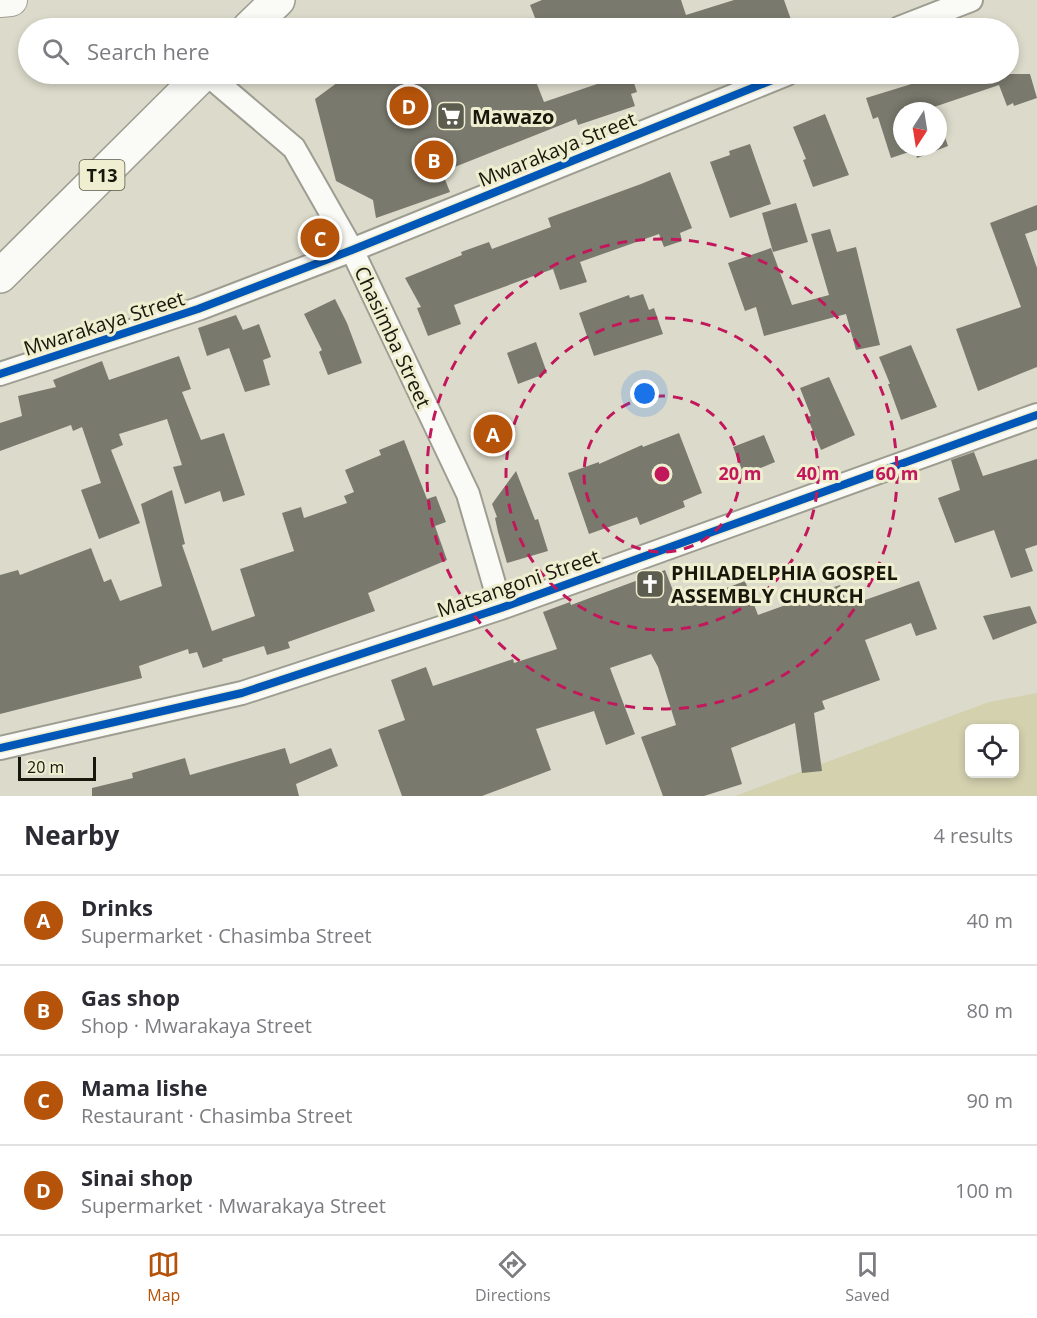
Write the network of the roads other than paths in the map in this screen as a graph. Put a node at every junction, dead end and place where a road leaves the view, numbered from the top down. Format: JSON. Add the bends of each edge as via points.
{"nodes":[{"id":1,"x":11,"y":0,"type":"edge"},
{"id":2,"x":278,"y":0,"type":"edge"},
{"id":3,"x":971,"y":0,"type":"edge"},
{"id":4,"x":0,"y":1,"type":"edge"},
{"id":5,"x":259,"y":18,"type":"edge"},
{"id":6,"x":925,"y":18,"type":"edge"},
{"id":7,"x":195,"y":84,"type":"edge"},
{"id":8,"x":217,"y":84,"type":"edge"},
{"id":9,"x":762,"y":84,"type":"edge"},
{"id":10,"x":352,"y":250,"type":"junction"},
{"id":11,"x":0,"y":276,"type":"edge"},
{"id":12,"x":0,"y":374,"type":"edge"},
{"id":13,"x":1037,"y":416,"type":"edge"},
{"id":14,"x":501,"y":608,"type":"junction"},
{"id":15,"x":0,"y":748,"type":"edge"}],
"edges":[{"from":1,"to":4,"type":"street"},
{"from":2,"to":5,"type":"highway"},
{"from":3,"to":6,"type":"street"},
{"from":7,"to":11,"type":"highway","number":"T13"},
{"from":8,"to":10,"type":"street","name":"Chasimba Street","via":[[294,148]]},
{"from":9,"to":10,"type":"street","name":"Mwarakaya Street"},
{"from":10,"to":12,"type":"street","name":"Mwarakaya Street","via":[[198,309]]},
{"from":10,"to":14,"type":"street","name":"Chasimba Street","via":[[468,494]]},
{"from":13,"to":14,"type":"street","name":"Matsangoni Street"},
{"from":14,"to":15,"type":"street","name":"Matsangoni Street","via":[[242,693]]}]}
